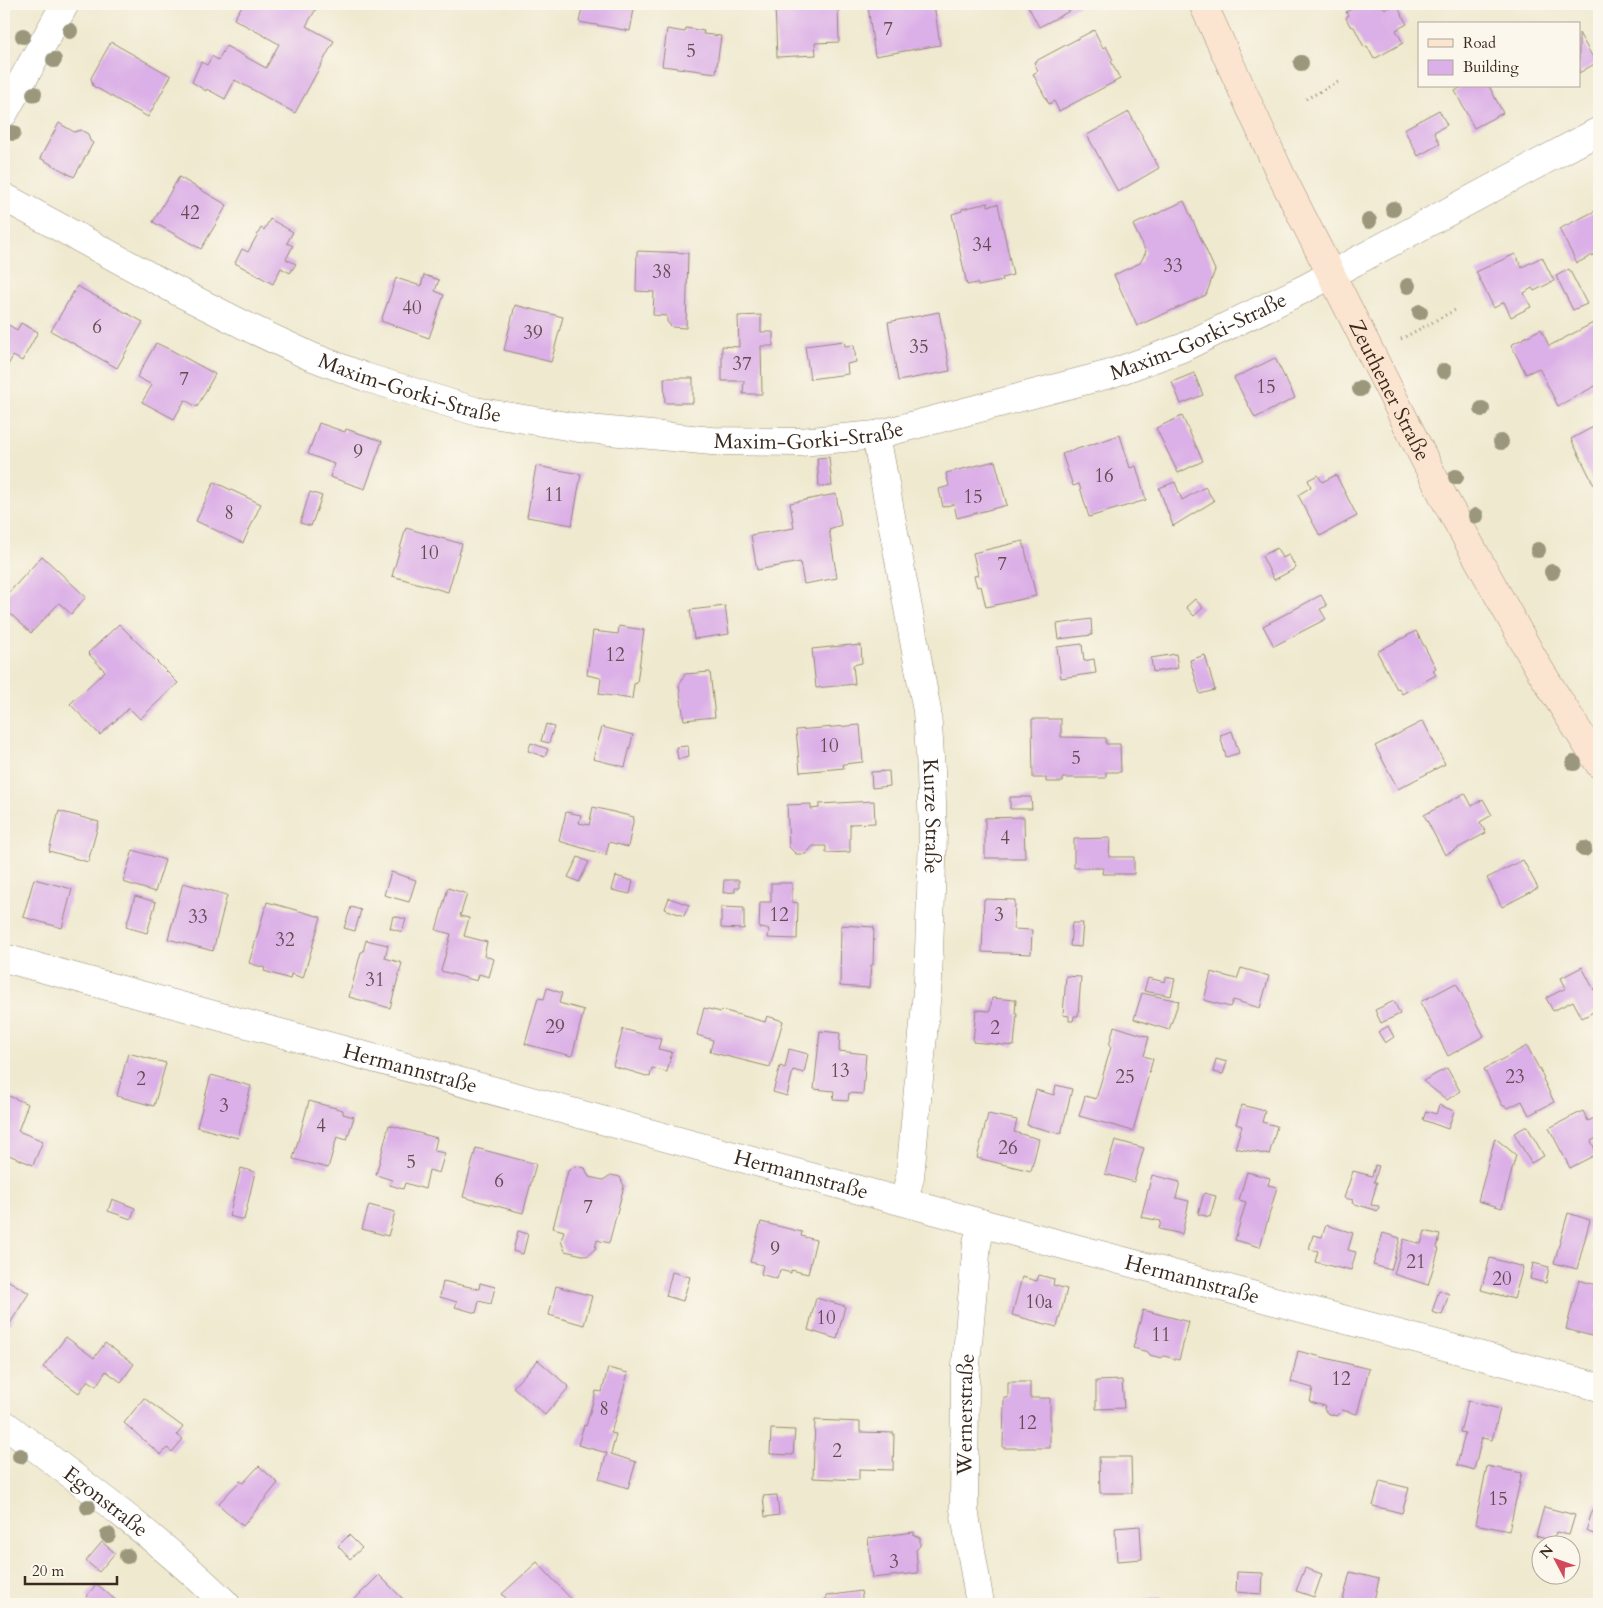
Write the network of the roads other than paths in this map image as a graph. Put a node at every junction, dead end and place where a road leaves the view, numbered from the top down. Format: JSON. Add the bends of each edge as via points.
{"nodes":[{"id":1,"x":65,"y":4,"type":"edge"},
{"id":2,"x":1203,"y":4,"type":"edge"},
{"id":3,"x":4,"y":113,"type":"edge"},
{"id":4,"x":1599,"y":131,"type":"edge"},
{"id":5,"x":4,"y":197,"type":"edge"},
{"id":6,"x":1332,"y":274,"type":"junction"},
{"id":7,"x":876,"y":435,"type":"junction"},
{"id":8,"x":1599,"y":764,"type":"edge"},
{"id":9,"x":4,"y":958,"type":"edge"},
{"id":10,"x":904,"y":1201,"type":"junction"},
{"id":11,"x":982,"y":1223,"type":"junction"},
{"id":12,"x":1599,"y":1387,"type":"edge"},
{"id":13,"x":4,"y":1424,"type":"edge"},
{"id":14,"x":226,"y":1604,"type":"edge"},
{"id":15,"x":980,"y":1604,"type":"edge"}],
"edges":[{"from":1,"to":3,"type":"street"},
{"from":2,"to":6,"type":"main road","name":"Zeuthener Straße","via":[[1280,173]]},
{"from":4,"to":6,"type":"street","name":"Maxim-Gorki-Straße"},
{"from":5,"to":7,"type":"street","name":"Maxim-Gorki-Straße","via":[[177,291],[310,356],[365,377],[475,411],[579,428],[712,440],[800,442]]},
{"from":6,"to":7,"type":"street","name":"Maxim-Gorki-Straße","via":[[1174,351],[1110,374]]},
{"from":6,"to":8,"type":"main road","name":"Zeuthener Straße","via":[[1444,498],[1538,667]]},
{"from":7,"to":10,"type":"street","name":"Kurze Straße","via":[[926,703],[931,771],[933,835],[928,980],[910,1178]]},
{"from":9,"to":10,"type":"street","name":"Hermannstraße"},
{"from":10,"to":11,"type":"street","name":"Hermannstraße"},
{"from":11,"to":12,"type":"street","name":"Hermannstraße"},
{"from":11,"to":15,"type":"street","name":"Wernerstraße","via":[[977,1243],[964,1418],[964,1509]]},
{"from":13,"to":14,"type":"street","name":"Egonstraße","via":[[100,1497]]}]}
